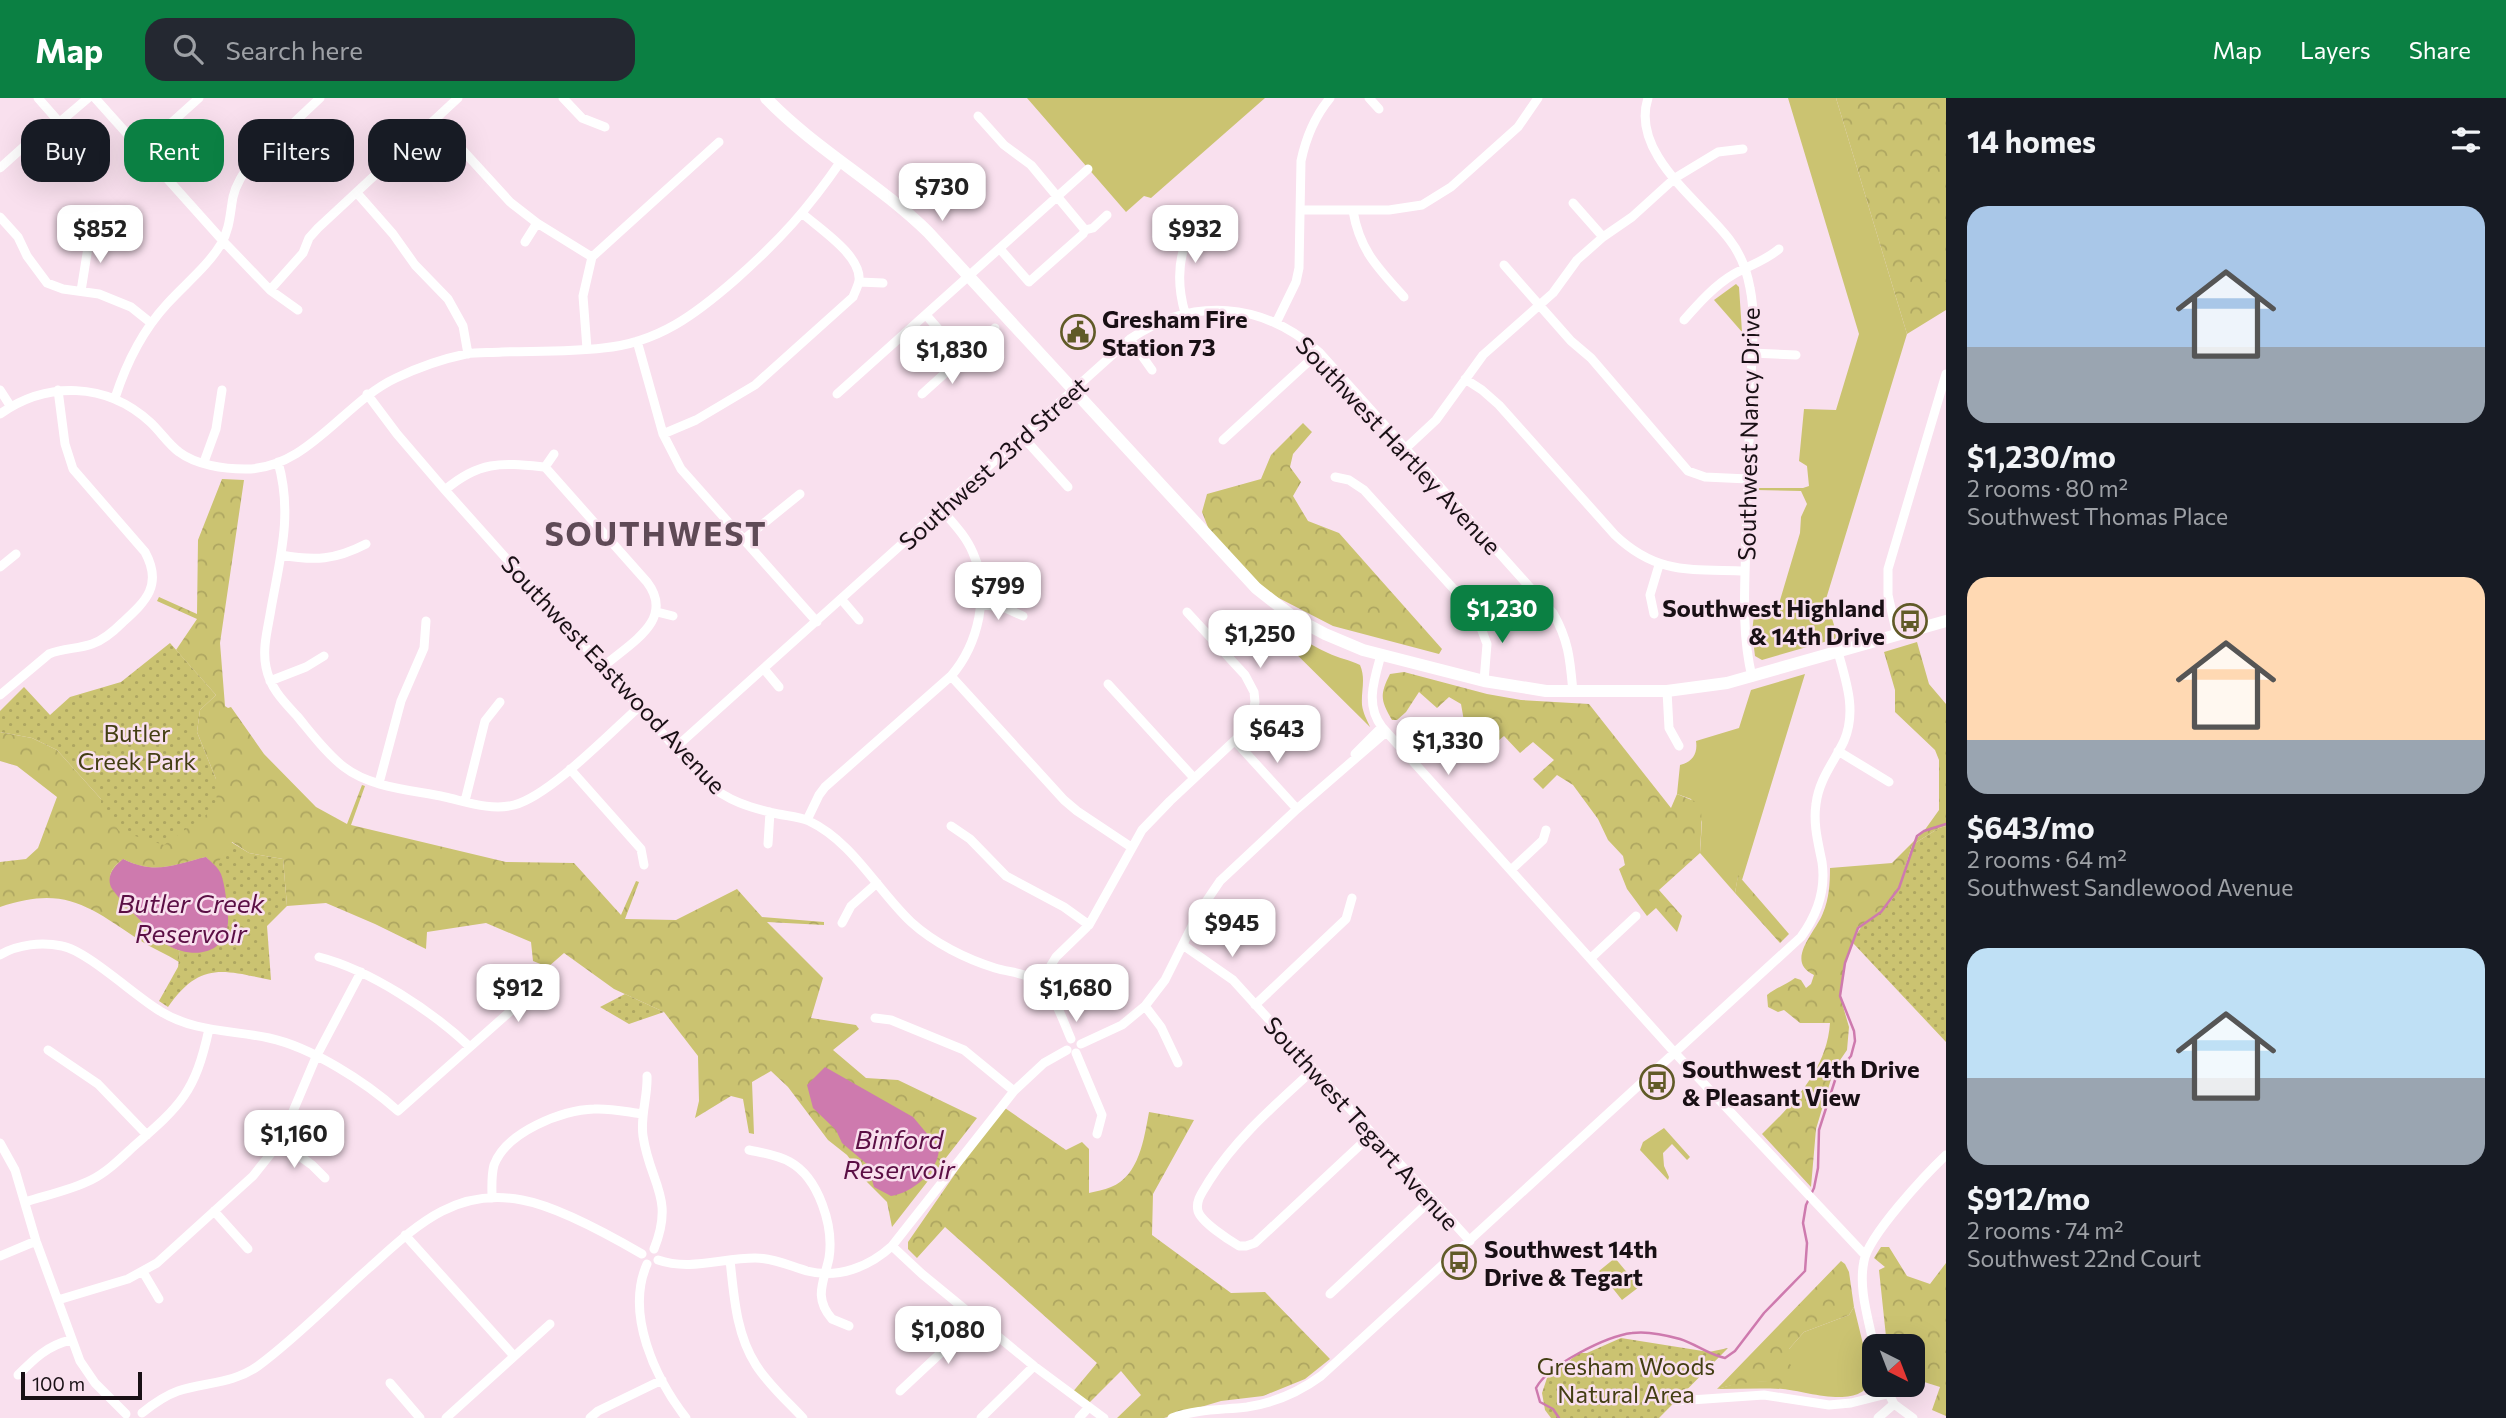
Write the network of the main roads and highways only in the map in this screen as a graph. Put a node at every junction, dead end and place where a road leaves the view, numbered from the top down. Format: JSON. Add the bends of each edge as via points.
{"nodes":[{"id":1,"x":766,"y":98,"type":"edge"},
{"id":2,"x":1946,"y":621,"type":"edge"}],
"edges":[{"from":1,"to":2,"type":"main road","via":[[796,128],[907,213],[1265,596],[1325,634],[1381,655],[1529,689],[1667,691],[1752,677]]}]}
